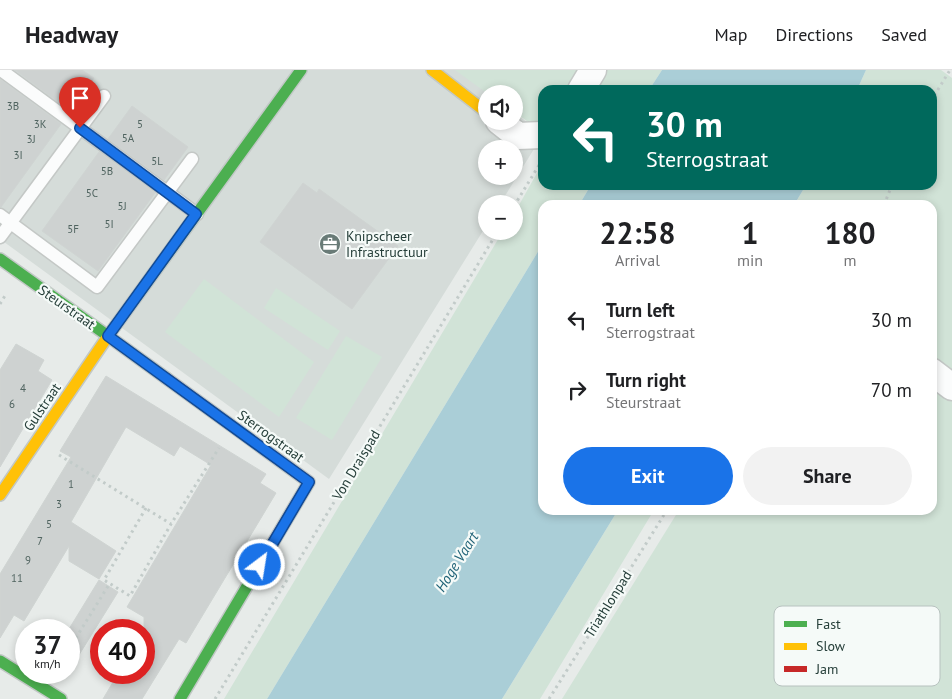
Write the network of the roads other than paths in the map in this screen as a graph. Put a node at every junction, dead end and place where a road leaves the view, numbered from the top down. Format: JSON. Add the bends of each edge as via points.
{"nodes":[{"id":1,"x":301,"y":70,"type":"edge"},
{"id":2,"x":432,"y":70,"type":"edge"},
{"id":3,"x":593,"y":70,"type":"edge"},
{"id":4,"x":1,"y":71,"type":"edge"},
{"id":5,"x":584,"y":85,"type":"edge"},
{"id":6,"x":104,"y":96,"type":"dead end"},
{"id":7,"x":478,"y":106,"type":"edge"},
{"id":8,"x":80,"y":128,"type":"junction"},
{"id":9,"x":510,"y":130,"type":"edge"},
{"id":10,"x":538,"y":135,"type":"edge"},
{"id":11,"x":192,"y":159,"type":"dead end"},
{"id":12,"x":167,"y":192,"type":"junction"},
{"id":13,"x":196,"y":214,"type":"junction"},
{"id":14,"x":5,"y":219,"type":"edge"},
{"id":15,"x":0,"y":237,"type":"edge"},
{"id":16,"x":0,"y":259,"type":"edge"},
{"id":17,"x":108,"y":336,"type":"junction"},
{"id":18,"x":937,"y":376,"type":"edge"},
{"id":19,"x":952,"y":387,"type":"edge"},
{"id":20,"x":0,"y":496,"type":"edge"},
{"id":21,"x":0,"y":661,"type":"edge"},
{"id":22,"x":61,"y":699,"type":"edge"},
{"id":23,"x":180,"y":699,"type":"edge"}],
"edges":[{"from":1,"to":13,"type":"street","name":"Steurstraat"},
{"from":2,"to":7,"type":"street"},
{"from":3,"to":5,"type":"street"},
{"from":4,"to":8,"type":"lane"},
{"from":6,"to":8,"type":"lane"},
{"from":8,"to":12,"type":"lane"},
{"from":8,"to":14,"type":"lane"},
{"from":9,"to":10,"type":"street","via":[[518,136]]},
{"from":11,"to":12,"type":"lane"},
{"from":12,"to":13,"type":"lane"},
{"from":12,"to":14,"type":"lane","via":[[97,287]]},
{"from":13,"to":17,"type":"street","name":"Steurstraat"},
{"from":14,"to":15,"type":"lane"},
{"from":16,"to":17,"type":"street","name":"Steurstraat"},
{"from":17,"to":20,"type":"street","name":"Gulstraat"},
{"from":17,"to":23,"type":"street","name":"Sterrogstraat","via":[[309,482]]},
{"from":18,"to":19,"type":"street"},
{"from":21,"to":22,"type":"street"}]}
